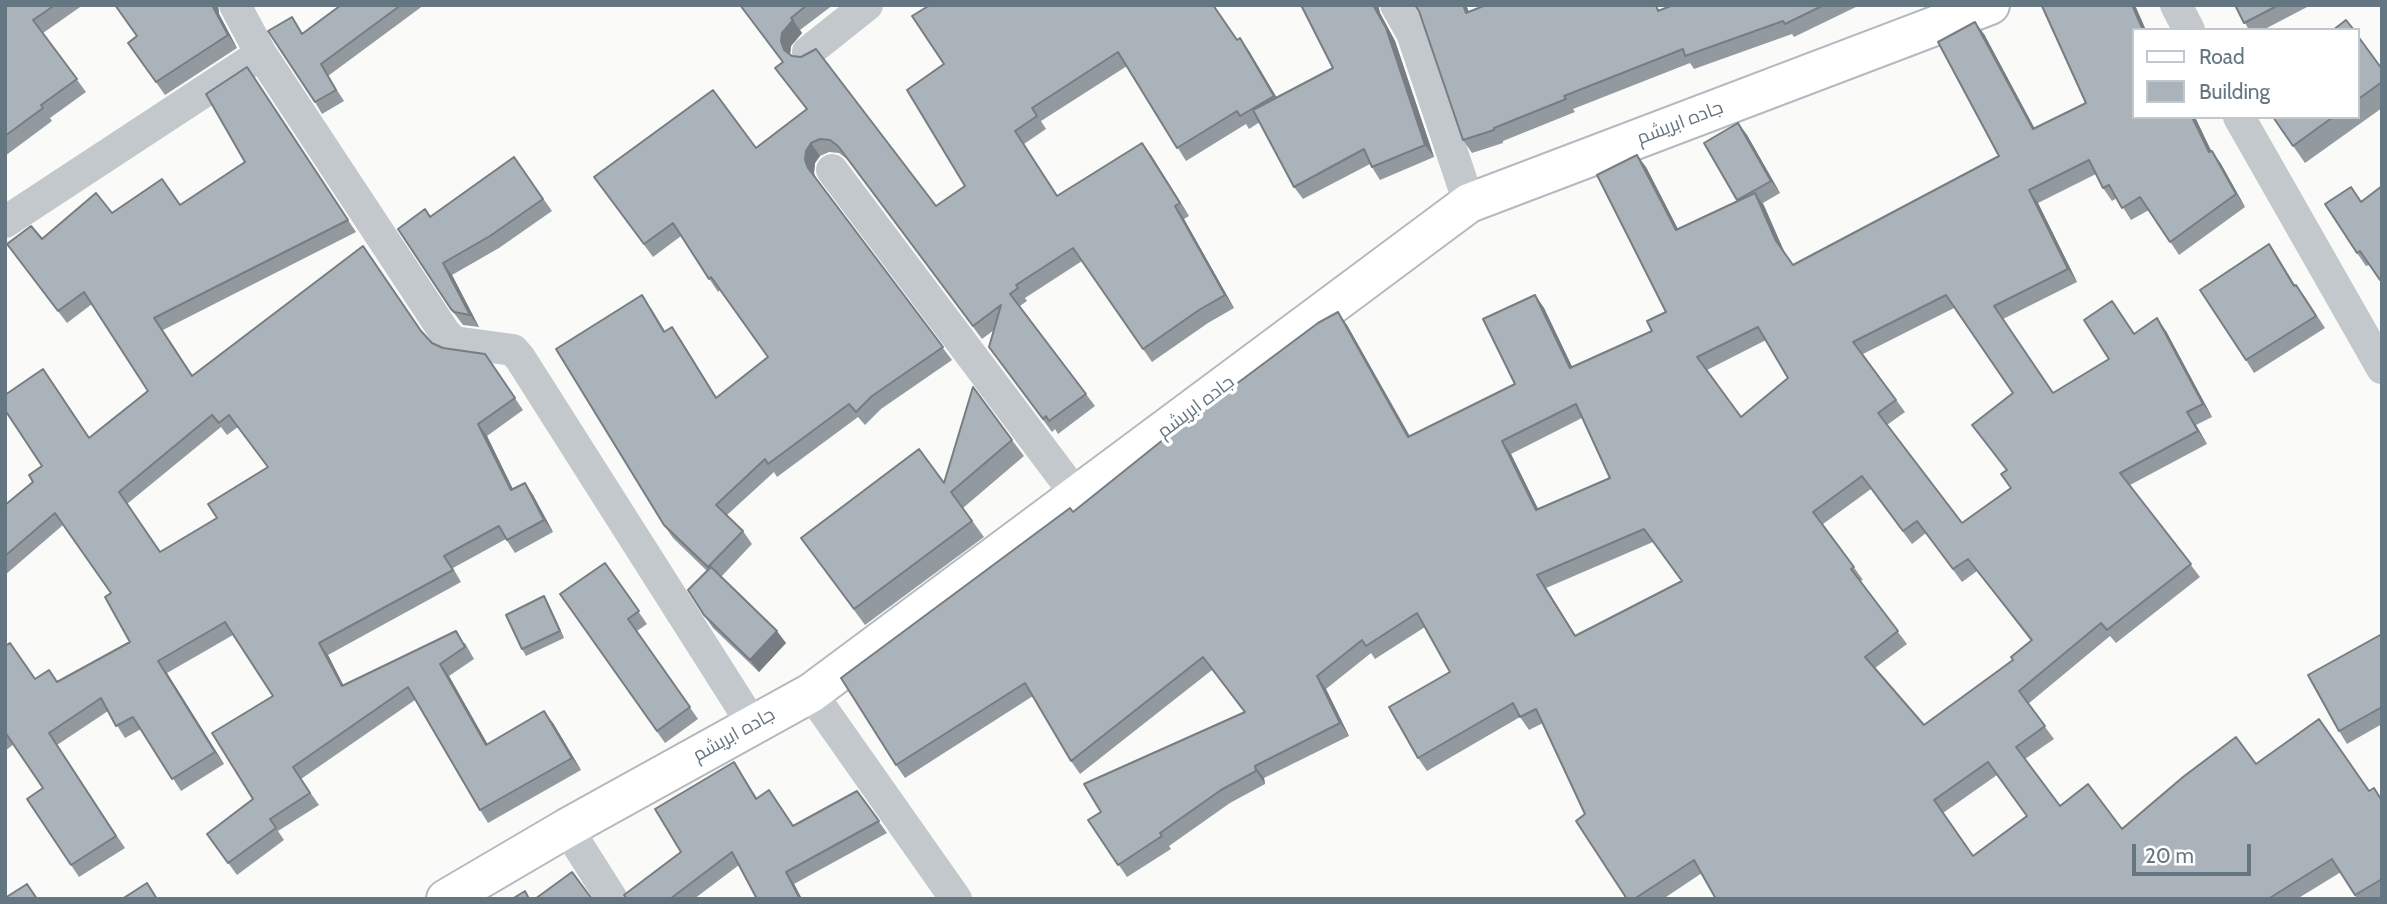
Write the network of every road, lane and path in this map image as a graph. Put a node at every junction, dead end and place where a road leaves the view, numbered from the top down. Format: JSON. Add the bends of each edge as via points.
{"nodes":[{"id":1,"x":235,"y":5,"type":"edge"},
{"id":2,"x":867,"y":5,"type":"edge"},
{"id":3,"x":1396,"y":5,"type":"edge"},
{"id":4,"x":1990,"y":5,"type":"edge"},
{"id":5,"x":2176,"y":5,"type":"edge"},
{"id":6,"x":2188,"y":28,"type":"edge"},
{"id":7,"x":808,"y":52,"type":"edge"},
{"id":8,"x":261,"y":54,"type":"junction"},
{"id":9,"x":2240,"y":119,"type":"edge"},
{"id":10,"x":832,"y":170,"type":"dead end"},
{"id":11,"x":1469,"y":203,"type":"junction"},
{"id":12,"x":5,"y":222,"type":"edge"},
{"id":13,"x":2382,"y":368,"type":"edge"},
{"id":14,"x":1077,"y":496,"type":"junction"},
{"id":15,"x":811,"y":693,"type":"junction"},
{"id":16,"x":753,"y":724,"type":"junction"},
{"id":17,"x":567,"y":828,"type":"junction"},
{"id":18,"x":446,"y":899,"type":"edge"},
{"id":19,"x":611,"y":899,"type":"edge"},
{"id":20,"x":956,"y":899,"type":"edge"}],
"edges":[{"from":1,"to":8,"type":"street"},
{"from":2,"to":7,"type":"street"},
{"from":3,"to":11,"type":"street","via":[[1412,33]]},
{"from":4,"to":11,"type":"main road","name":"جاده ابریشم"},
{"from":5,"to":6,"type":"street"},
{"from":8,"to":12,"type":"street"},
{"from":8,"to":16,"type":"street","via":[[445,332],[454,342],[513,350],[520,358]]},
{"from":9,"to":13,"type":"street"},
{"from":10,"to":14,"type":"street"},
{"from":11,"to":14,"type":"main road","name":"جاده ابریشم"},
{"from":14,"to":15,"type":"main road","name":"جاده ابریشم"},
{"from":15,"to":16,"type":"main road","name":"جاده ابریشم"},
{"from":15,"to":20,"type":"street"},
{"from":16,"to":17,"type":"main road","name":"جاده ابریشم"},
{"from":17,"to":18,"type":"main road","name":"جاده ابریشم"},
{"from":17,"to":19,"type":"street"}]}
